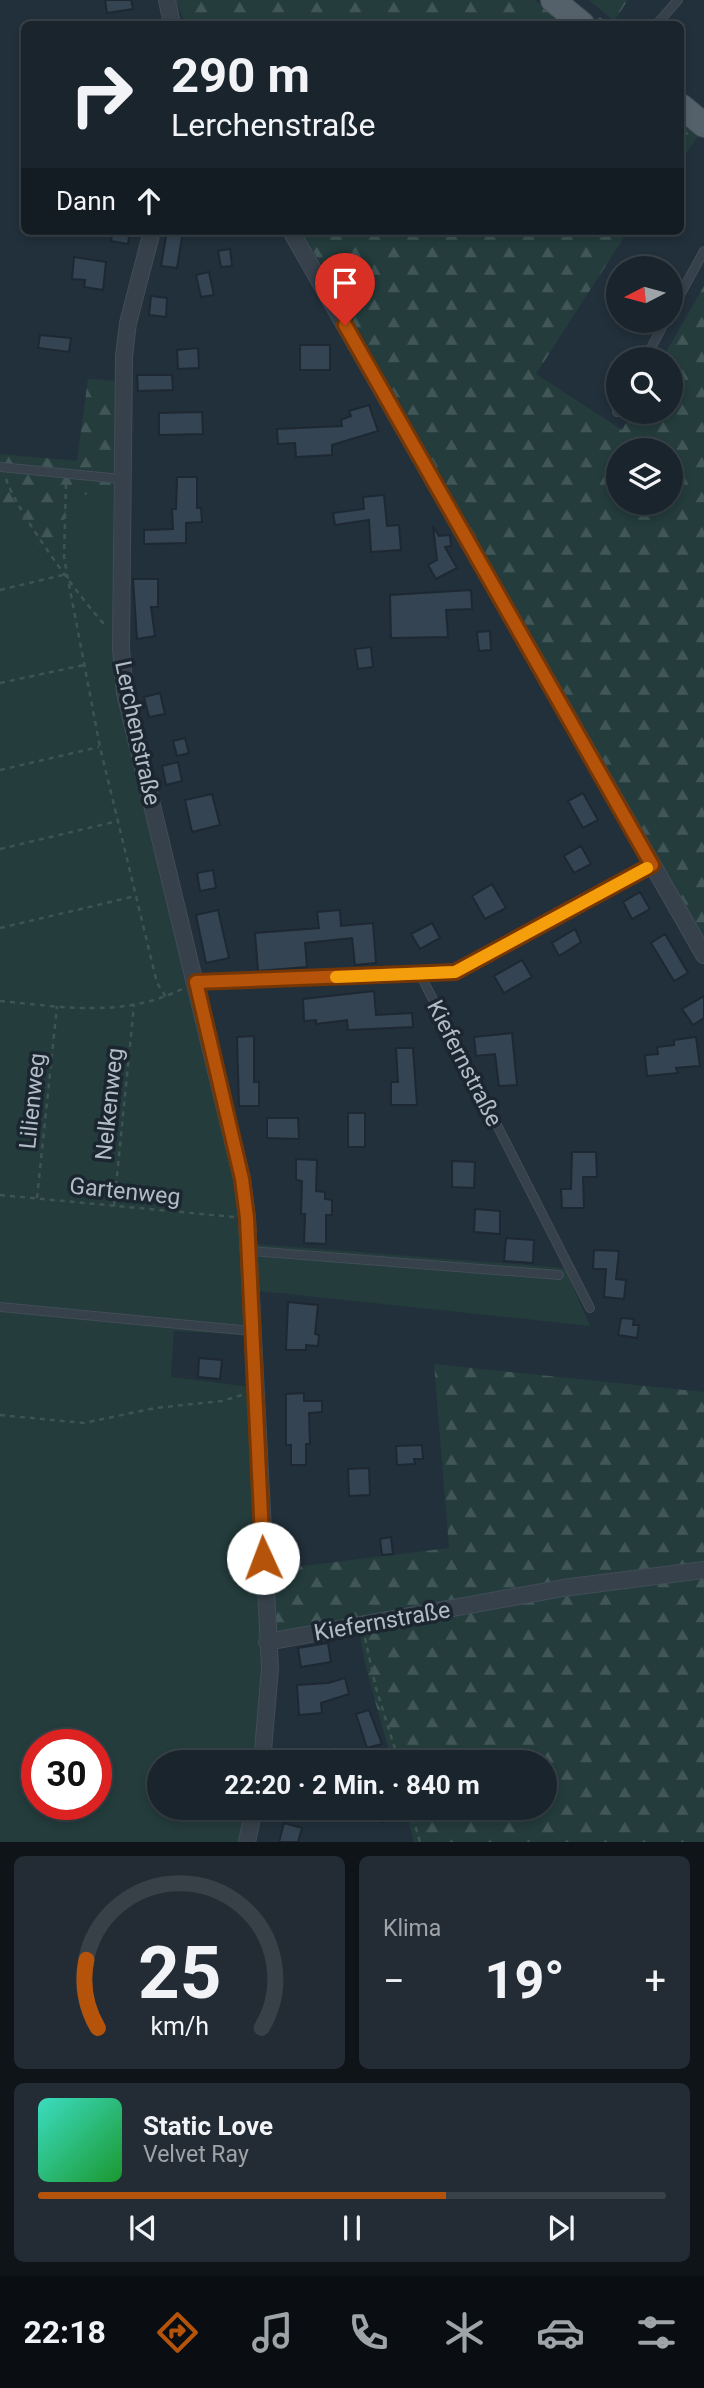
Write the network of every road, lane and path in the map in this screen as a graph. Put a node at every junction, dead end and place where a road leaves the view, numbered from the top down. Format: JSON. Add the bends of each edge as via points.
{"nodes":[{"id":1,"x":167,"y":0,"type":"edge"},
{"id":2,"x":553,"y":0,"type":"edge"},
{"id":3,"x":678,"y":0,"type":"edge"},
{"id":4,"x":171,"y":21,"type":"edge"},
{"id":5,"x":578,"y":21,"type":"edge"},
{"id":6,"x":660,"y":21,"type":"edge"},
{"id":7,"x":684,"y":108,"type":"edge"},
{"id":8,"x":704,"y":125,"type":"edge"},
{"id":9,"x":151,"y":235,"type":"edge"},
{"id":10,"x":293,"y":235,"type":"edge"},
{"id":11,"x":704,"y":251,"type":"edge"},
{"id":12,"x":683,"y":289,"type":"edge"},
{"id":13,"x":1,"y":468,"type":"edge"},
{"id":14,"x":66,"y":474,"type":"junction"},
{"id":15,"x":121,"y":479,"type":"junction"},
{"id":16,"x":67,"y":574,"type":"junction"},
{"id":17,"x":0,"y":590,"type":"edge"},
{"id":18,"x":120,"y":641,"type":"junction"},
{"id":19,"x":85,"y":665,"type":"junction"},
{"id":20,"x":0,"y":683,"type":"edge"},
{"id":21,"x":100,"y":747,"type":"junction"},
{"id":22,"x":0,"y":770,"type":"edge"},
{"id":23,"x":118,"y":821,"type":"junction"},
{"id":24,"x":0,"y":849,"type":"edge"},
{"id":25,"x":652,"y":865,"type":"junction"},
{"id":26,"x":136,"y":896,"type":"junction"},
{"id":27,"x":0,"y":928,"type":"edge"},
{"id":28,"x":704,"y":955,"type":"edge"},
{"id":29,"x":420,"y":974,"type":"junction"},
{"id":30,"x":196,"y":982,"type":"junction"},
{"id":31,"x":166,"y":997,"type":"junction"},
{"id":32,"x":0,"y":1002,"type":"edge"},
{"id":33,"x":134,"y":1005,"type":"junction"},
{"id":34,"x":57,"y":1006,"type":"junction"},
{"id":35,"x":0,"y":1195,"type":"edge"},
{"id":36,"x":37,"y":1198,"type":"junction"},
{"id":37,"x":114,"y":1206,"type":"junction"},
{"id":38,"x":247,"y":1218,"type":"junction"},
{"id":39,"x":250,"y":1251,"type":"junction"},
{"id":40,"x":559,"y":1275,"type":"dead end"},
{"id":41,"x":0,"y":1307,"type":"edge"},
{"id":42,"x":590,"y":1308,"type":"dead end"},
{"id":43,"x":252,"y":1331,"type":"junction"},
{"id":44,"x":255,"y":1391,"type":"junction"},
{"id":45,"x":0,"y":1415,"type":"edge"},
{"id":46,"x":704,"y":1570,"type":"edge"},
{"id":47,"x":362,"y":1624,"type":"junction"},
{"id":48,"x":267,"y":1642,"type":"junction"},
{"id":49,"x":263,"y":1750,"type":"edge"},
{"id":50,"x":395,"y":1750,"type":"edge"},
{"id":51,"x":252,"y":1820,"type":"edge"},
{"id":52,"x":414,"y":1820,"type":"edge"},
{"id":53,"x":247,"y":1842,"type":"edge"},
{"id":54,"x":420,"y":1842,"type":"edge"}],
"edges":[{"from":1,"to":4,"type":"street"},
{"from":2,"to":5,"type":"main road"},
{"from":3,"to":6,"type":"lane"},
{"from":7,"to":8,"type":"main road"},
{"from":9,"to":15,"type":"street","name":"Lerchenstraße","via":[[128,323]]},
{"from":10,"to":25,"type":"street"},
{"from":11,"to":12,"type":"lane"},
{"from":13,"to":14,"type":"lane"},
{"from":13,"to":16,"type":"path"},
{"from":14,"to":15,"type":"lane"},
{"from":14,"to":16,"type":"path"},
{"from":15,"to":18,"type":"street","name":"Lerchenstraße"},
{"from":16,"to":17,"type":"path"},
{"from":16,"to":18,"type":"path"},
{"from":16,"to":19,"type":"path"},
{"from":18,"to":30,"type":"street","name":"Lerchenstraße","via":[[125,693]]},
{"from":19,"to":20,"type":"path"},
{"from":19,"to":21,"type":"path"},
{"from":21,"to":22,"type":"path"},
{"from":21,"to":23,"type":"path"},
{"from":23,"to":24,"type":"path"},
{"from":23,"to":26,"type":"path"},
{"from":25,"to":28,"type":"street"},
{"from":25,"to":29,"type":"lane","name":"Kiefernstraße","via":[[455,972]]},
{"from":26,"to":27,"type":"path"},
{"from":26,"to":31,"type":"path","via":[[157,983]]},
{"from":29,"to":30,"type":"lane"},
{"from":29,"to":42,"type":"lane","name":"Kiefernstraße"},
{"from":30,"to":31,"type":"path"},
{"from":30,"to":38,"type":"street","name":"Lerchenstraße"},
{"from":31,"to":33,"type":"path"},
{"from":32,"to":34,"type":"path"},
{"from":33,"to":34,"type":"path","via":[[99,1010]]},
{"from":33,"to":37,"type":"path","name":"Nelkenweg"},
{"from":34,"to":36,"type":"path","name":"Lilienweg"},
{"from":35,"to":36,"type":"path","name":"Gartenweg"},
{"from":36,"to":37,"type":"path","name":"Gartenweg"},
{"from":37,"to":38,"type":"path","name":"Gartenweg"},
{"from":38,"to":39,"type":"street","name":"Lerchenstraße"},
{"from":39,"to":40,"type":"lane"},
{"from":39,"to":43,"type":"street","name":"Lerchenstraße"},
{"from":41,"to":43,"type":"lane"},
{"from":43,"to":44,"type":"street","name":"Lerchenstraße"},
{"from":44,"to":45,"type":"path","via":[[222,1401],[155,1408],[84,1423]]},
{"from":44,"to":48,"type":"street","name":"Lerchenstraße"},
{"from":46,"to":47,"type":"street","name":"Kiefernstraße","via":[[563,1588]]},
{"from":47,"to":48,"type":"street","name":"Kiefernstraße"},
{"from":47,"to":50,"type":"path"},
{"from":48,"to":49,"type":"street","name":"Lerchenstraße","via":[[270,1668]]},
{"from":51,"to":53,"type":"street"},
{"from":52,"to":54,"type":"path"}]}
